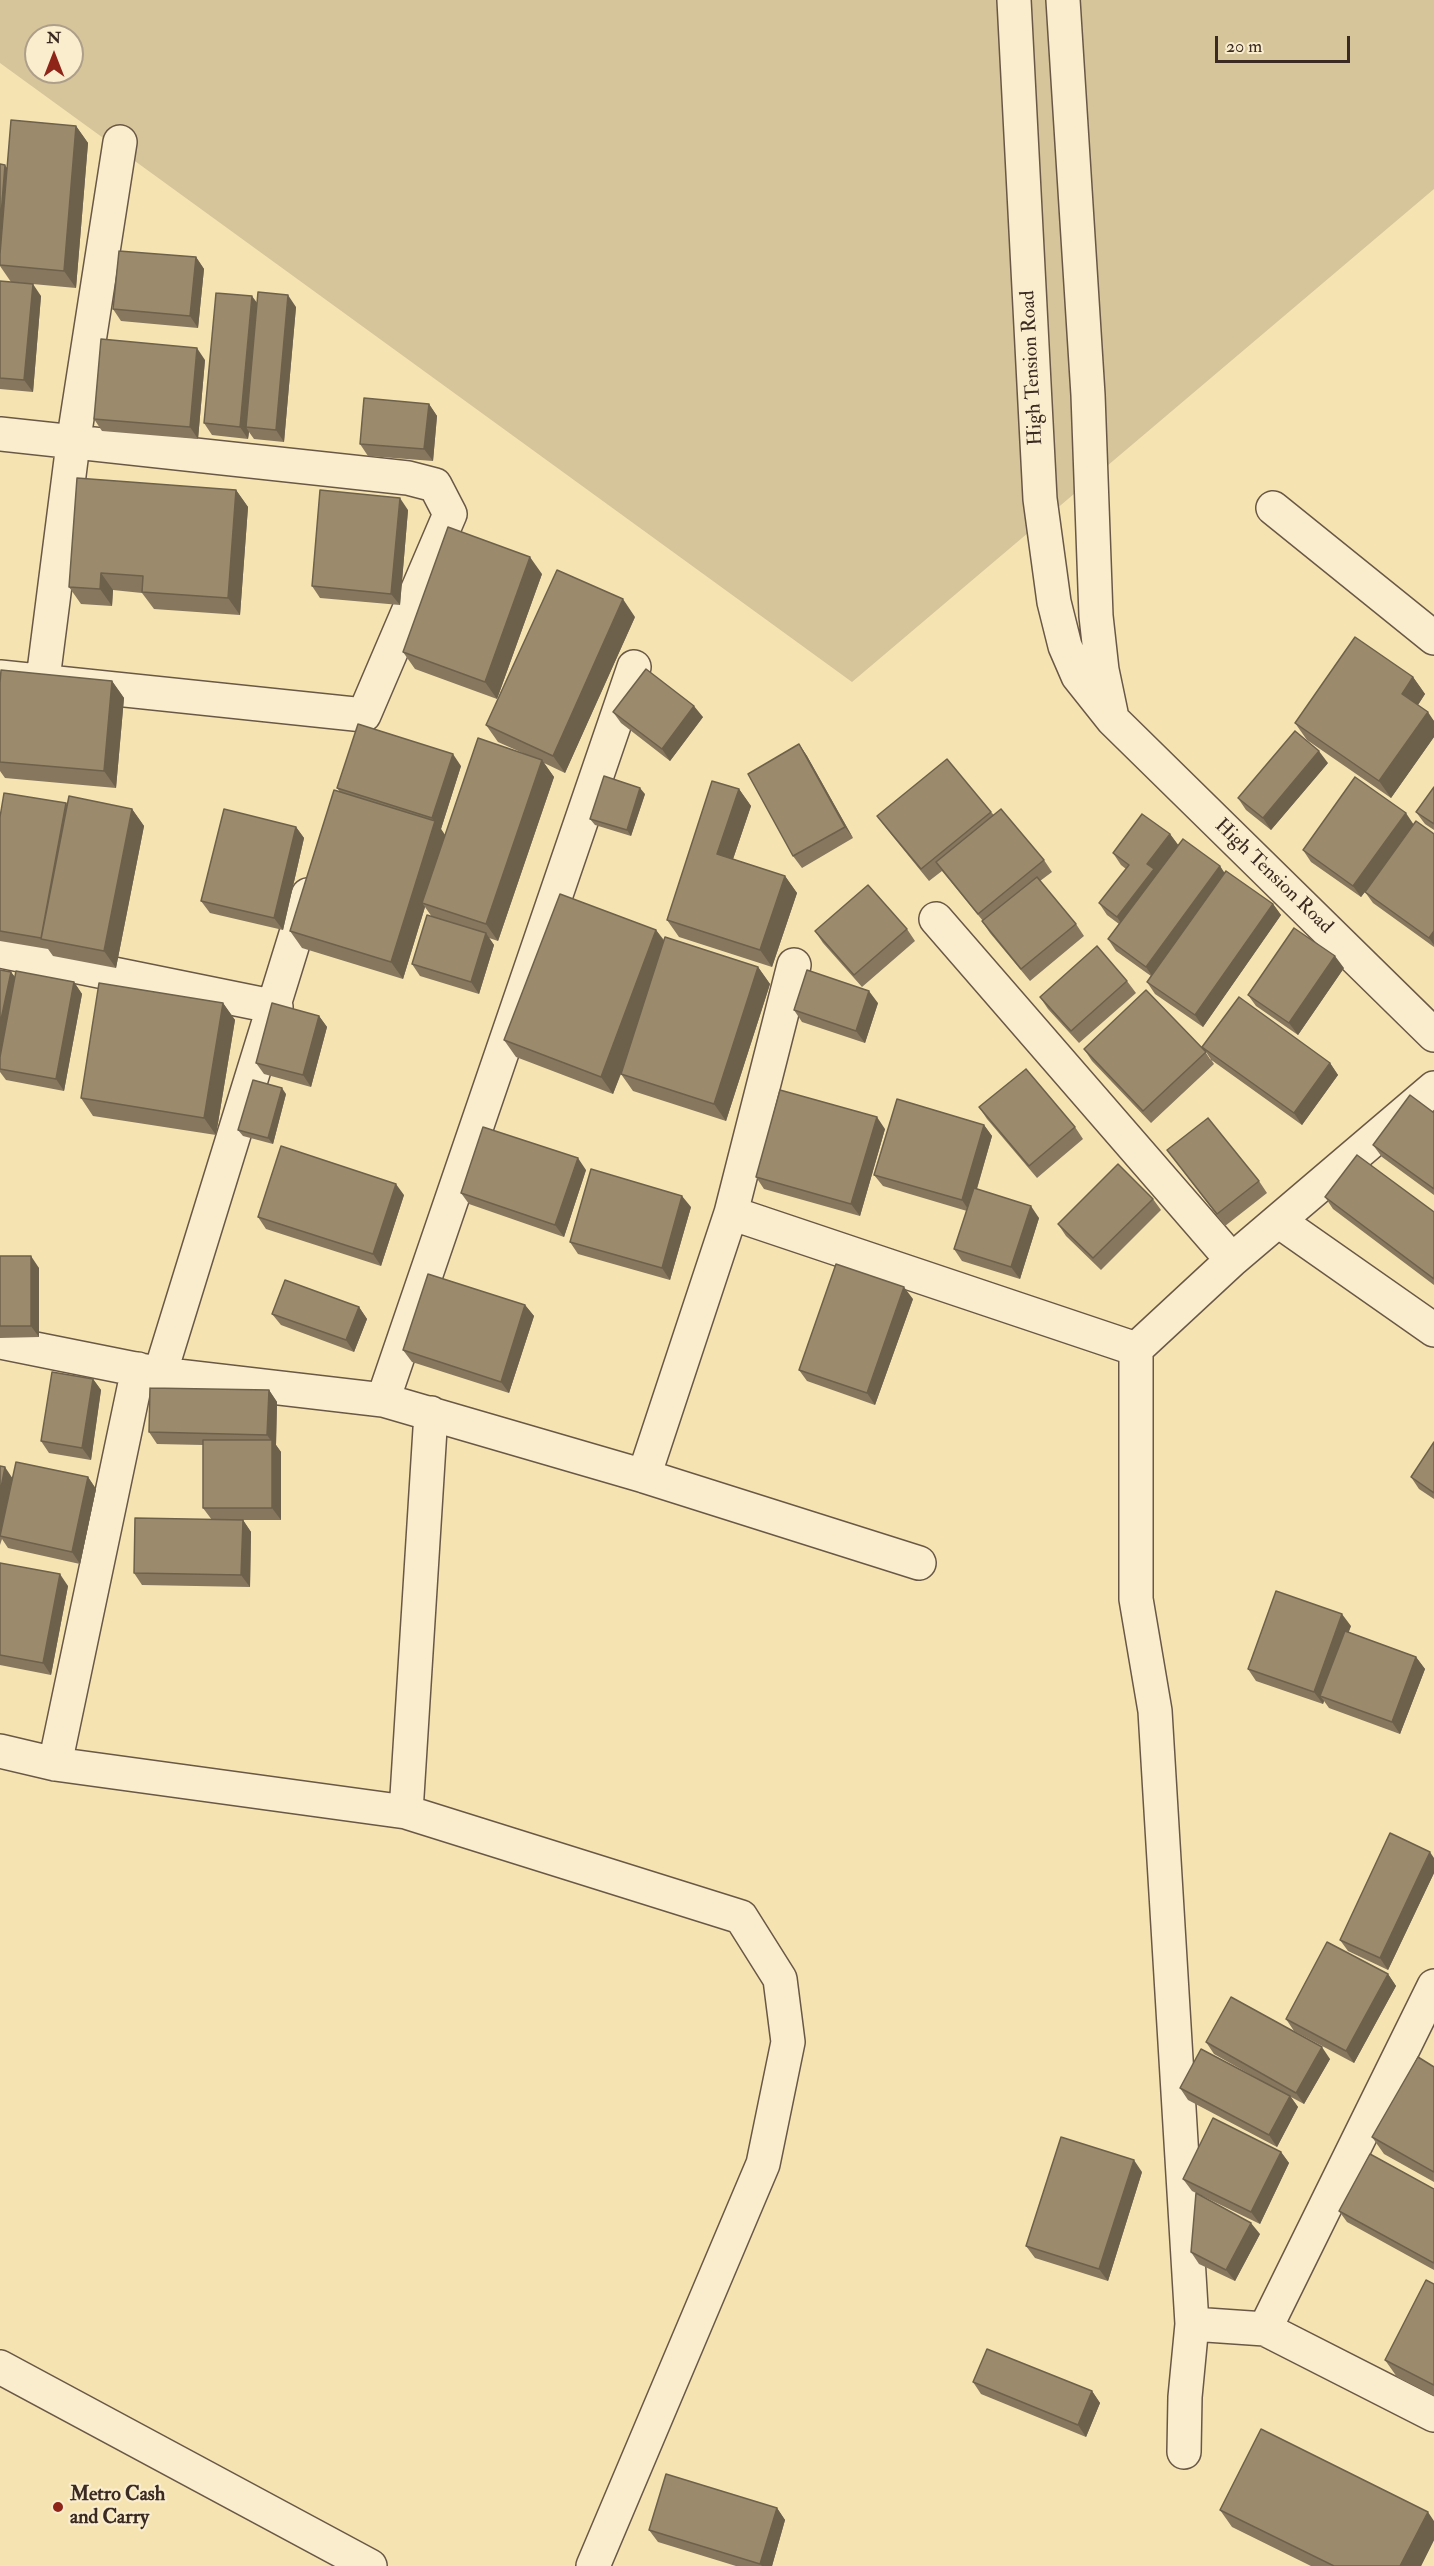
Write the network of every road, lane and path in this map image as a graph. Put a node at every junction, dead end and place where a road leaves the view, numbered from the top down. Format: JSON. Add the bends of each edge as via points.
{"nodes":[{"id":1,"x":1014,"y":0,"type":"edge"},
{"id":2,"x":1064,"y":0,"type":"edge"},
{"id":3,"x":120,"y":142,"type":"dead end"},
{"id":4,"x":0,"y":435,"type":"edge"},
{"id":5,"x":73,"y":444,"type":"junction"},
{"id":6,"x":1273,"y":508,"type":"dead end"},
{"id":7,"x":1434,"y":638,"type":"edge"},
{"id":8,"x":634,"y":667,"type":"dead end"},
{"id":9,"x":43,"y":679,"type":"junction"},
{"id":10,"x":1,"y":683,"type":"edge"},
{"id":11,"x":364,"y":715,"type":"junction"},
{"id":12,"x":1113,"y":720,"type":"junction"},
{"id":13,"x":354,"y":748,"type":"edge"},
{"id":14,"x":316,"y":867,"type":"edge"},
{"id":15,"x":936,"y":919,"type":"dead end"},
{"id":16,"x":0,"y":951,"type":"edge"},
{"id":17,"x":794,"y":965,"type":"dead end"},
{"id":18,"x":276,"y":1007,"type":"junction"},
{"id":19,"x":1434,"y":1035,"type":"edge"},
{"id":20,"x":1434,"y":1088,"type":"edge"},
{"id":21,"x":731,"y":1213,"type":"junction"},
{"id":22,"x":1280,"y":1222,"type":"junction"},
{"id":23,"x":1232,"y":1260,"type":"junction"},
{"id":24,"x":1434,"y":1330,"type":"edge"},
{"id":25,"x":0,"y":1342,"type":"edge"},
{"id":26,"x":1136,"y":1349,"type":"junction"},
{"id":27,"x":149,"y":1371,"type":"junction"},
{"id":28,"x":383,"y":1400,"type":"junction"},
{"id":29,"x":431,"y":1413,"type":"junction"},
{"id":30,"x":644,"y":1476,"type":"junction"},
{"id":31,"x":919,"y":1563,"type":"dead end"},
{"id":32,"x":0,"y":1751,"type":"edge"},
{"id":33,"x":55,"y":1764,"type":"junction"},
{"id":34,"x":406,"y":1812,"type":"junction"},
{"id":35,"x":1434,"y":1986,"type":"edge"},
{"id":36,"x":1192,"y":2324,"type":"junction"},
{"id":37,"x":1265,"y":2328,"type":"junction"},
{"id":38,"x":0,"y":2367,"type":"edge"},
{"id":39,"x":1434,"y":2415,"type":"edge"},
{"id":40,"x":1184,"y":2452,"type":"dead end"},
{"id":41,"x":370,"y":2566,"type":"edge"},
{"id":42,"x":593,"y":2566,"type":"edge"}],
"edges":[{"from":1,"to":12,"type":"street","name":"High Tension Road","via":[[1040,499],[1052,590],[1065,646],[1078,676]]},
{"from":2,"to":12,"type":"street","via":[[1088,395],[1096,616]]},
{"from":3,"to":5,"type":"street"},
{"from":4,"to":5,"type":"street"},
{"from":5,"to":9,"type":"street"},
{"from":5,"to":11,"type":"street","via":[[408,478],[435,485],[450,514]]},
{"from":6,"to":7,"type":"street"},
{"from":8,"to":28,"type":"street"},
{"from":9,"to":10,"type":"street"},
{"from":9,"to":11,"type":"street"},
{"from":11,"to":13,"type":"street"},
{"from":12,"to":19,"type":"street","name":"High Tension Road"},
{"from":14,"to":18,"type":"street"},
{"from":15,"to":23,"type":"street"},
{"from":16,"to":18,"type":"street"},
{"from":17,"to":21,"type":"street"},
{"from":18,"to":27,"type":"street"},
{"from":20,"to":22,"type":"street"},
{"from":21,"to":26,"type":"street"},
{"from":21,"to":30,"type":"street"},
{"from":22,"to":23,"type":"street"},
{"from":22,"to":24,"type":"street"},
{"from":23,"to":26,"type":"street"},
{"from":25,"to":27,"type":"street"},
{"from":26,"to":36,"type":"street","via":[[1136,1599],[1155,1711]]},
{"from":27,"to":28,"type":"street"},
{"from":27,"to":33,"type":"street"},
{"from":28,"to":29,"type":"street"},
{"from":29,"to":30,"type":"street"},
{"from":29,"to":34,"type":"street"},
{"from":30,"to":31,"type":"street"},
{"from":32,"to":33,"type":"street"},
{"from":33,"to":34,"type":"street"},
{"from":34,"to":42,"type":"street","via":[[741,1917],[780,1979],[788,2042],[763,2164]]},
{"from":35,"to":37,"type":"street"},
{"from":36,"to":37,"type":"street"},
{"from":36,"to":40,"type":"street"},
{"from":37,"to":39,"type":"street"},
{"from":38,"to":41,"type":"street"}]}
